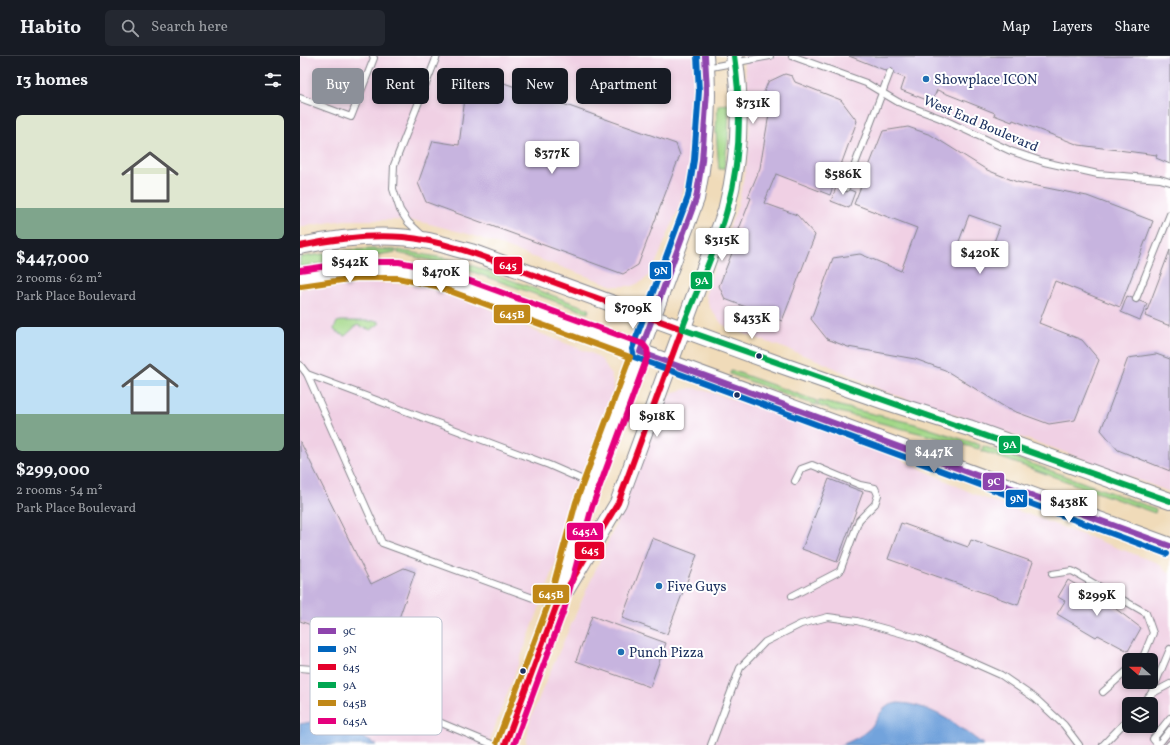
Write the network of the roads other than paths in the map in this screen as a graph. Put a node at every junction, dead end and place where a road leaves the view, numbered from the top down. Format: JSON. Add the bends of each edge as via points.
{"nodes":[{"id":1,"x":373,"y":56,"type":"edge"},
{"id":2,"x":437,"y":56,"type":"edge"},
{"id":3,"x":770,"y":56,"type":"edge"},
{"id":4,"x":792,"y":56,"type":"edge"},
{"id":5,"x":735,"y":59,"type":"edge"},
{"id":6,"x":706,"y":62,"type":"edge"},
{"id":7,"x":890,"y":72,"type":"dead end"},
{"id":8,"x":882,"y":93,"type":"junction"},
{"id":9,"x":300,"y":98,"type":"edge"},
{"id":10,"x":1170,"y":182,"type":"edge"},
{"id":11,"x":846,"y":188,"type":"dead end"},
{"id":12,"x":1170,"y":214,"type":"edge"},
{"id":13,"x":429,"y":241,"type":"junction"},
{"id":14,"x":300,"y":246,"type":"edge"},
{"id":15,"x":300,"y":278,"type":"edge"},
{"id":16,"x":1136,"y":299,"type":"dead end"},
{"id":17,"x":652,"y":318,"type":"junction"},
{"id":18,"x":682,"y":329,"type":"junction"},
{"id":19,"x":640,"y":352,"type":"junction"},
{"id":20,"x":669,"y":363,"type":"junction"},
{"id":21,"x":300,"y":365,"type":"edge"},
{"id":22,"x":307,"y":374,"type":"junction"},
{"id":23,"x":795,"y":481,"type":"dead end"},
{"id":24,"x":591,"y":483,"type":"junction"},
{"id":25,"x":1170,"y":501,"type":"edge"},
{"id":26,"x":1170,"y":546,"type":"edge"},
{"id":27,"x":1052,"y":574,"type":"dead end"},
{"id":28,"x":792,"y":596,"type":"dead end"},
{"id":29,"x":556,"y":607,"type":"junction"},
{"id":30,"x":1170,"y":649,"type":"edge"},
{"id":31,"x":1145,"y":653,"type":"edge"},
{"id":32,"x":300,"y":668,"type":"edge"},
{"id":33,"x":310,"y":669,"type":"edge"},
{"id":34,"x":1122,"y":675,"type":"edge"},
{"id":35,"x":1170,"y":684,"type":"edge"},
{"id":36,"x":1103,"y":692,"type":"dead end"},
{"id":37,"x":1151,"y":694,"type":"junction"},
{"id":38,"x":1148,"y":697,"type":"edge"},
{"id":39,"x":1170,"y":718,"type":"edge"},
{"id":40,"x":442,"y":723,"type":"edge"},
{"id":41,"x":1122,"y":725,"type":"edge"},
{"id":42,"x":1170,"y":730,"type":"edge"},
{"id":43,"x":494,"y":745,"type":"edge"},
{"id":44,"x":505,"y":745,"type":"edge"},
{"id":45,"x":711,"y":745,"type":"edge"},
{"id":46,"x":1079,"y":745,"type":"edge"},
{"id":47,"x":1103,"y":745,"type":"edge"},
{"id":48,"x":1158,"y":745,"type":"edge"}],
"edges":[{"from":1,"to":9,"type":"lane","via":[[351,117]]},
{"from":2,"to":13,"type":"lane","via":[[394,165],[393,189],[400,210],[408,222]]},
{"from":3,"to":5,"type":"lane"},
{"from":4,"to":8,"type":"lane","name":"West End Boulevard","via":[[866,83]]},
{"from":5,"to":6,"type":"lane"},
{"from":5,"to":18,"type":"street","via":[[739,90],[739,145],[733,186]]},
{"from":6,"to":17,"type":"street","via":[[707,91],[702,161],[696,199]]},
{"from":7,"to":8,"type":"lane"},
{"from":8,"to":10,"type":"lane","name":"West End Boulevard","via":[[1011,151],[1044,162],[1098,174]]},
{"from":8,"to":11,"type":"lane"},
{"from":12,"to":16,"type":"lane"},
{"from":13,"to":14,"type":"street","via":[[366,236]]},
{"from":13,"to":17,"type":"street","via":[[471,252]]},
{"from":15,"to":19,"type":"street","via":[[356,270],[398,270],[438,278]]},
{"from":17,"to":18,"type":"street"},
{"from":17,"to":19,"type":"street"},
{"from":18,"to":20,"type":"street"},
{"from":18,"to":25,"type":"street","via":[[884,401],[969,428]]},
{"from":19,"to":20,"type":"street"},
{"from":19,"to":24,"type":"street"},
{"from":20,"to":26,"type":"street"},
{"from":20,"to":29,"type":"street","via":[[618,503]]},
{"from":21,"to":22,"type":"lane"},
{"from":22,"to":24,"type":"lane","via":[[542,462]]},
{"from":22,"to":29,"type":"lane","via":[[382,543]]},
{"from":23,"to":28,"type":"lane","via":[[801,469],[812,465],[860,485],[875,488],[878,495],[875,504],[859,520],[840,571]]},
{"from":24,"to":29,"type":"street"},
{"from":27,"to":31,"type":"lane","via":[[1072,571],[1146,613],[1153,633]]},
{"from":29,"to":44,"type":"street"},
{"from":30,"to":37,"type":"lane"},
{"from":32,"to":33,"type":"lane"},
{"from":34,"to":36,"type":"lane"},
{"from":35,"to":37,"type":"lane"},
{"from":37,"to":38,"type":"lane"},
{"from":39,"to":48,"type":"lane","via":[[1153,739]]},
{"from":40,"to":43,"type":"lane"},
{"from":41,"to":47,"type":"lane"},
{"from":42,"to":48,"type":"lane"},
{"from":45,"to":46,"type":"lane","via":[[740,668],[765,642],[801,624],[828,618],[857,620],[918,638],[1001,674],[1036,698],[1064,725]]}]}
